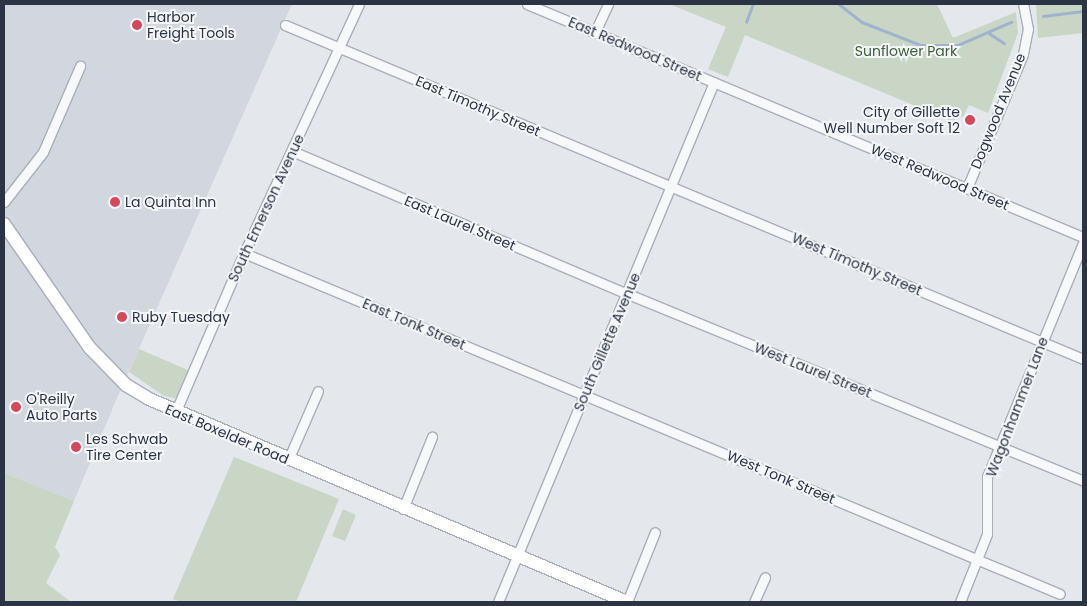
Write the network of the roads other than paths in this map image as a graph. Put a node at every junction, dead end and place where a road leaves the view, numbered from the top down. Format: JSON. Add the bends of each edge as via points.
{"nodes":[{"id":1,"x":359,"y":4,"type":"edge"},
{"id":2,"x":527,"y":4,"type":"edge"},
{"id":3,"x":608,"y":4,"type":"edge"},
{"id":4,"x":1022,"y":4,"type":"edge"},
{"id":5,"x":285,"y":25,"type":"dead end"},
{"id":6,"x":595,"y":32,"type":"junction"},
{"id":7,"x":339,"y":47,"type":"junction"},
{"id":8,"x":80,"y":66,"type":"dead end"},
{"id":9,"x":714,"y":82,"type":"junction"},
{"id":10,"x":292,"y":151,"type":"junction"},
{"id":11,"x":671,"y":187,"type":"junction"},
{"id":12,"x":967,"y":188,"type":"junction"},
{"id":13,"x":4,"y":202,"type":"edge"},
{"id":14,"x":4,"y":224,"type":"edge"},
{"id":15,"x":1083,"y":237,"type":"edge"},
{"id":16,"x":1083,"y":243,"type":"edge"},
{"id":17,"x":244,"y":253,"type":"junction"},
{"id":18,"x":628,"y":294,"type":"junction"},
{"id":19,"x":1043,"y":342,"type":"junction"},
{"id":20,"x":1083,"y":359,"type":"edge"},
{"id":21,"x":318,"y":390,"type":"dead end"},
{"id":22,"x":585,"y":395,"type":"junction"},
{"id":23,"x":175,"y":413,"type":"junction"},
{"id":24,"x":432,"y":437,"type":"dead end"},
{"id":25,"x":999,"y":446,"type":"junction"},
{"id":26,"x":288,"y":460,"type":"junction"},
{"id":27,"x":1083,"y":481,"type":"edge"},
{"id":28,"x":403,"y":509,"type":"junction"},
{"id":29,"x":655,"y":532,"type":"dead end"},
{"id":30,"x":517,"y":557,"type":"junction"},
{"id":31,"x":978,"y":560,"type":"junction"},
{"id":32,"x":765,"y":577,"type":"dead end"},
{"id":33,"x":1060,"y":594,"type":"dead end"},
{"id":34,"x":498,"y":602,"type":"edge"},
{"id":35,"x":627,"y":602,"type":"edge"},
{"id":36,"x":754,"y":602,"type":"edge"},
{"id":37,"x":960,"y":602,"type":"edge"}],
"edges":[{"from":1,"to":7,"type":"street","name":"South Emerson Avenue"},
{"from":2,"to":6,"type":"street","name":"East Redwood Street"},
{"from":3,"to":6,"type":"street"},
{"from":4,"to":12,"type":"street","name":"Dogwood Avenue","via":[[1028,29],[1023,54]]},
{"from":5,"to":7,"type":"street","name":"East Timothy Street"},
{"from":6,"to":9,"type":"street","name":"East Redwood Street"},
{"from":7,"to":10,"type":"street","name":"South Emerson Avenue"},
{"from":7,"to":11,"type":"street","name":"East Timothy Street"},
{"from":8,"to":13,"type":"street","via":[[43,152]]},
{"from":9,"to":11,"type":"street","name":"South Gillette Avenue"},
{"from":9,"to":12,"type":"street","name":"West Redwood Street"},
{"from":10,"to":17,"type":"street","name":"South Emerson Avenue"},
{"from":10,"to":18,"type":"street","name":"East Laurel Street"},
{"from":11,"to":18,"type":"street","name":"South Gillette Avenue"},
{"from":11,"to":19,"type":"street","name":"West Timothy Street"},
{"from":12,"to":15,"type":"street","name":"West Redwood Street"},
{"from":14,"to":23,"type":"main road","name":"East Boxelder Road","via":[[90,348],[126,385]]},
{"from":16,"to":19,"type":"street","name":"Wagonhammer Lane"},
{"from":17,"to":22,"type":"street","name":"East Tonk Street"},
{"from":17,"to":23,"type":"street","name":"South Emerson Avenue"},
{"from":18,"to":22,"type":"street","name":"South Gillette Avenue"},
{"from":18,"to":25,"type":"street","name":"West Laurel Street"},
{"from":19,"to":20,"type":"street","name":"West Timothy Street"},
{"from":19,"to":25,"type":"street","name":"Wagonhammer Lane"},
{"from":21,"to":26,"type":"street"},
{"from":22,"to":30,"type":"street","name":"South Gillette Avenue"},
{"from":22,"to":31,"type":"street","name":"West Tonk Street"},
{"from":23,"to":26,"type":"main road","name":"East Boxelder Road"},
{"from":24,"to":28,"type":"street"},
{"from":25,"to":27,"type":"street","name":"West Laurel Street"},
{"from":25,"to":31,"type":"street","name":"Wagonhammer Lane","via":[[988,477],[989,514]]},
{"from":26,"to":28,"type":"main road","name":"East Boxelder Road"},
{"from":28,"to":30,"type":"main road","name":"East Boxelder Road"},
{"from":29,"to":35,"type":"street"},
{"from":30,"to":34,"type":"street","name":"South Gillette Avenue"},
{"from":30,"to":35,"type":"main road","name":"East Boxelder Road"},
{"from":31,"to":33,"type":"street","name":"West Tonk Street"},
{"from":31,"to":37,"type":"street","name":"Wagonhammer Lane"},
{"from":32,"to":36,"type":"street"}]}
